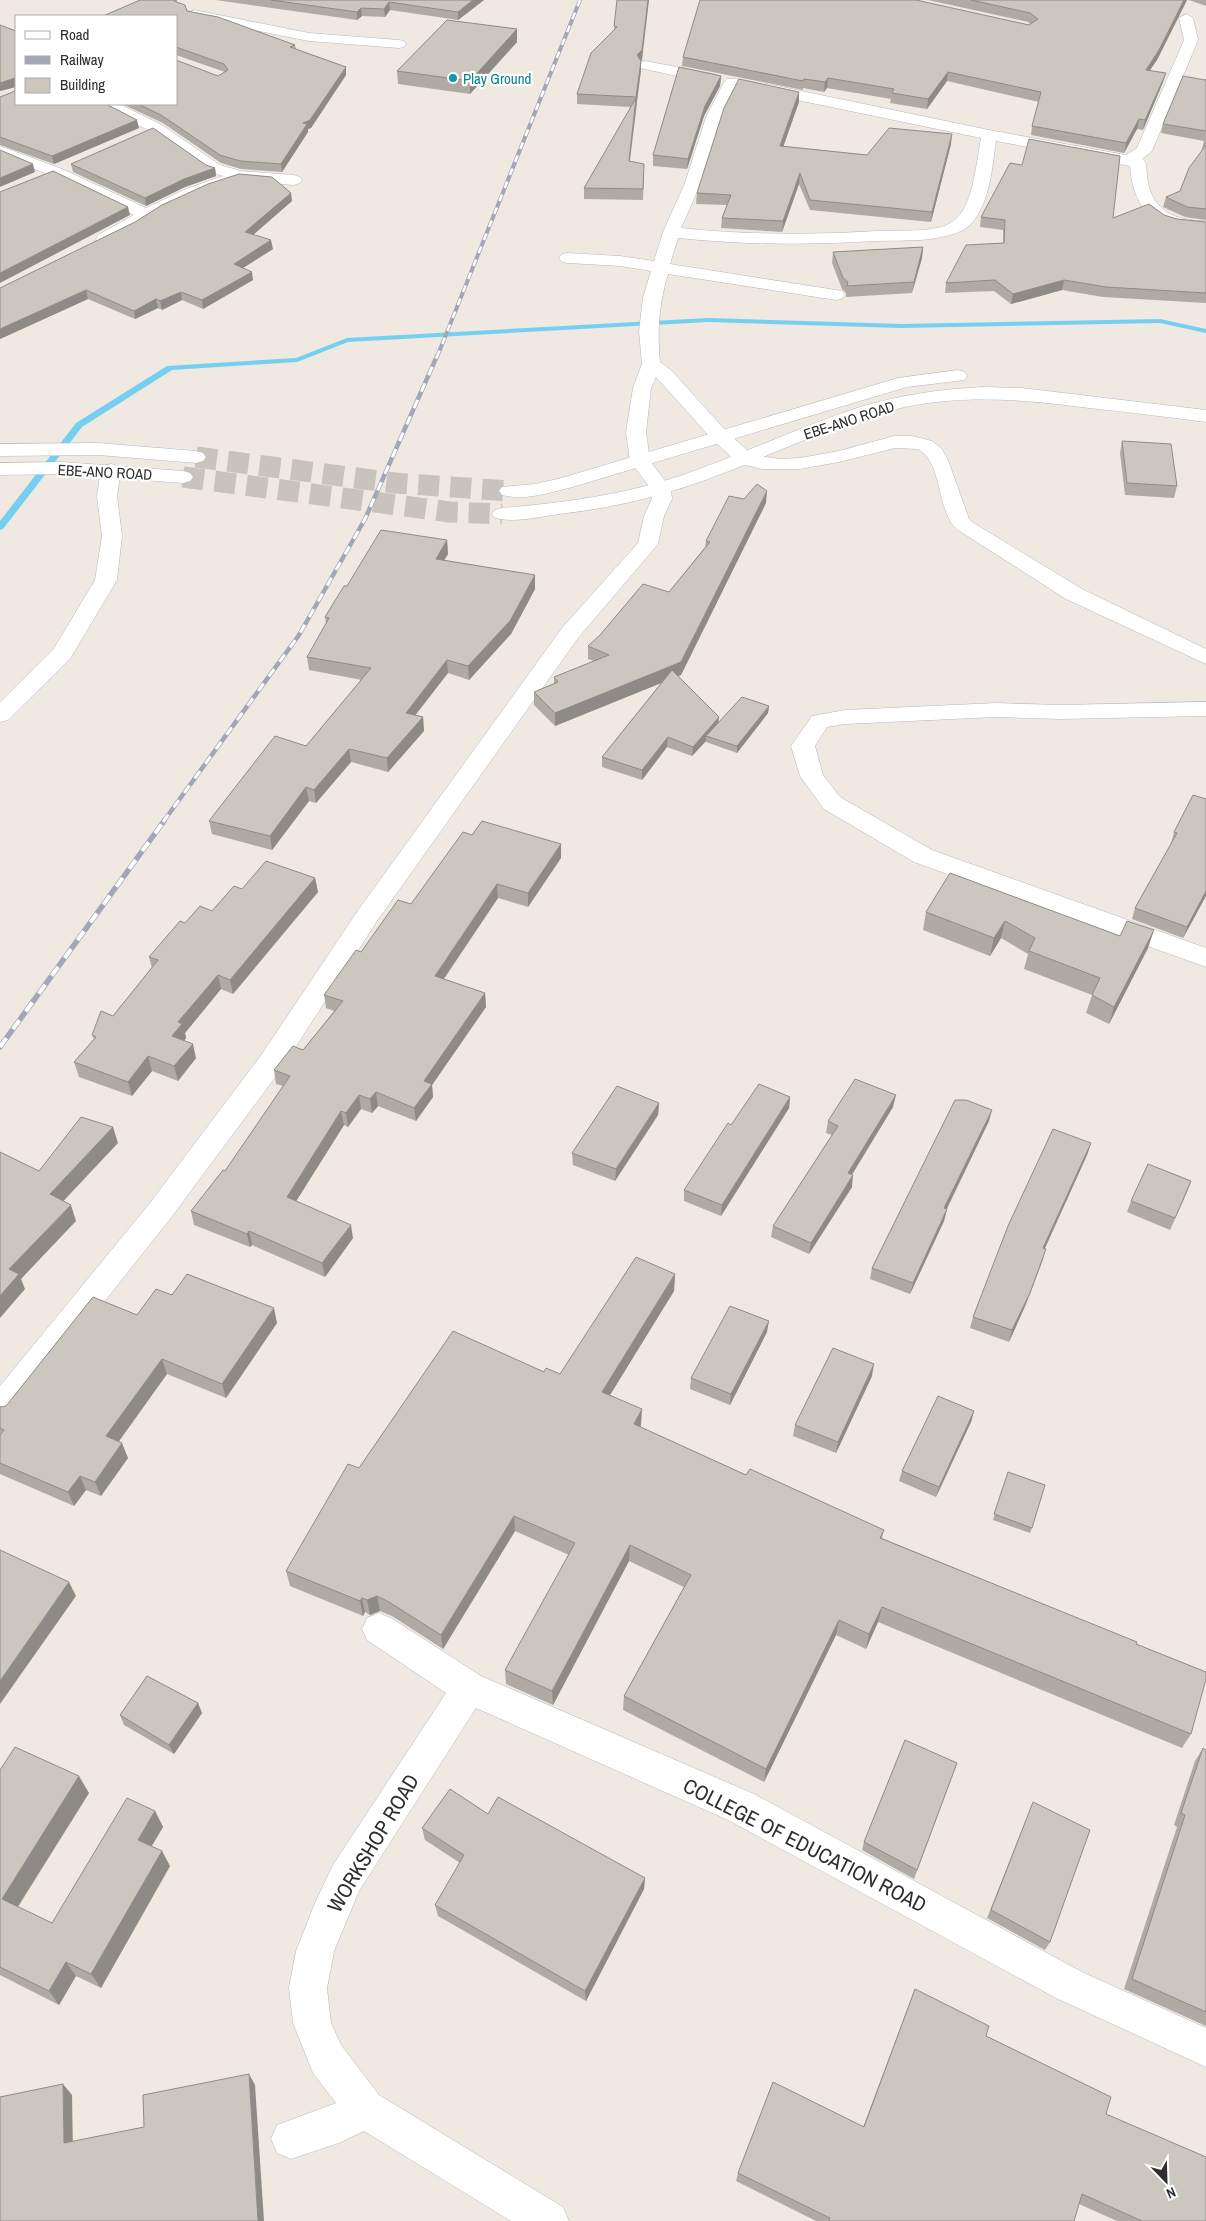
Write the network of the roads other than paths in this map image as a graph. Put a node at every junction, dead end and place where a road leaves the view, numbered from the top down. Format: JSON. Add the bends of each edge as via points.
{"nodes":[{"id":1,"x":214,"y":4,"type":"dead end"},
{"id":2,"x":1195,"y":17,"type":"dead end"},
{"id":3,"x":399,"y":44,"type":"dead end"},
{"id":4,"x":645,"y":65,"type":"dead end"},
{"id":5,"x":732,"y":82,"type":"junction"},
{"id":6,"x":109,"y":105,"type":"edge"},
{"id":7,"x":156,"y":128,"type":"junction"},
{"id":8,"x":989,"y":135,"type":"junction"},
{"id":9,"x":138,"y":136,"type":"edge"},
{"id":10,"x":0,"y":151,"type":"edge"},
{"id":11,"x":1128,"y":160,"type":"junction"},
{"id":12,"x":74,"y":164,"type":"edge"},
{"id":13,"x":56,"y":172,"type":"junction"},
{"id":14,"x":240,"y":176,"type":"junction"},
{"id":15,"x":294,"y":180,"type":"dead end"},
{"id":16,"x":32,"y":182,"type":"edge"},
{"id":17,"x":146,"y":214,"type":"junction"},
{"id":18,"x":1206,"y":226,"type":"edge"},
{"id":19,"x":671,"y":232,"type":"junction"},
{"id":20,"x":87,"y":248,"type":"edge"},
{"id":21,"x":568,"y":258,"type":"dead end"},
{"id":22,"x":661,"y":267,"type":"junction"},
{"id":23,"x":836,"y":296,"type":"dead end"},
{"id":24,"x":651,"y":364,"type":"junction"},
{"id":25,"x":1206,"y":398,"type":"edge"},
{"id":26,"x":1206,"y":416,"type":"edge"},
{"id":27,"x":721,"y":436,"type":"junction"},
{"id":28,"x":0,"y":450,"type":"edge"},
{"id":29,"x":196,"y":457,"type":"tunnel mouth"},
{"id":30,"x":744,"y":459,"type":"junction"},
{"id":31,"x":640,"y":461,"type":"junction"},
{"id":32,"x":0,"y":469,"type":"edge"},
{"id":33,"x":111,"y":470,"type":"junction"},
{"id":34,"x":183,"y":477,"type":"tunnel mouth"},
{"id":35,"x":661,"y":488,"type":"junction"},
{"id":36,"x":509,"y":491,"type":"tunnel mouth"},
{"id":37,"x":502,"y":514,"type":"tunnel mouth"},
{"id":38,"x":1206,"y":658,"type":"edge"},
{"id":39,"x":1206,"y":709,"type":"edge"},
{"id":40,"x":0,"y":715,"type":"edge"},
{"id":41,"x":1206,"y":958,"type":"edge"},
{"id":42,"x":0,"y":1409,"type":"edge"},
{"id":43,"x":378,"y":1630,"type":"dead end"},
{"id":44,"x":469,"y":1688,"type":"junction"},
{"id":45,"x":1206,"y":2048,"type":"edge"},
{"id":46,"x":365,"y":2109,"type":"junction"},
{"id":47,"x":292,"y":2139,"type":"dead end"},
{"id":48,"x":550,"y":2221,"type":"edge"}],
"edges":[{"from":1,"to":3,"type":"street","via":[[189,16],[309,37]]},
{"from":2,"to":11,"type":"street","via":[[1192,40],[1144,151]]},
{"from":4,"to":5,"type":"street"},
{"from":5,"to":8,"type":"street"},
{"from":5,"to":19,"type":"street","via":[[714,117],[694,183]]},
{"from":6,"to":7,"type":"street"},
{"from":7,"to":9,"type":"street"},
{"from":7,"to":14,"type":"street","via":[[214,168]]},
{"from":8,"to":11,"type":"street"},
{"from":8,"to":19,"type":"street","via":[[983,172],[970,214],[953,228],[928,234],[782,240],[714,238]]},
{"from":10,"to":13,"type":"street"},
{"from":11,"to":18,"type":"street","via":[[1138,163],[1146,203],[1155,214],[1180,224]]},
{"from":12,"to":13,"type":"street"},
{"from":13,"to":16,"type":"street"},
{"from":13,"to":17,"type":"street"},
{"from":14,"to":15,"type":"street"},
{"from":14,"to":17,"type":"street","via":[[193,190]]},
{"from":17,"to":20,"type":"street"},
{"from":19,"to":22,"type":"street"},
{"from":21,"to":22,"type":"street"},
{"from":22,"to":23,"type":"street"},
{"from":22,"to":24,"type":"street","via":[[652,298],[648,331]]},
{"from":24,"to":27,"type":"street"},
{"from":24,"to":31,"type":"street","via":[[642,388],[636,432]]},
{"from":25,"to":27,"type":"street","name":"EBE-ANO ROAD","via":[[996,376],[946,377],[905,382]]},
{"from":26,"to":30,"type":"street","name":"EBE-ANO ROAD","via":[[1022,394],[949,394],[869,411]]},
{"from":27,"to":30,"type":"street"},
{"from":27,"to":31,"type":"street","name":"EBE-ANO ROAD"},
{"from":28,"to":29,"type":"street","name":"EBE-ANO ROAD","via":[[57,448]]},
{"from":30,"to":35,"type":"street","name":"EBE-ANO ROAD"},
{"from":30,"to":38,"type":"street","via":[[804,464],[894,442],[907,441],[928,446],[934,452],[960,522],[965,526],[1074,594]]},
{"from":31,"to":35,"type":"street"},
{"from":31,"to":36,"type":"street","name":"EBE-ANO ROAD","via":[[562,484]]},
{"from":32,"to":33,"type":"street","name":"EBE-ANO ROAD"},
{"from":33,"to":34,"type":"street","name":"EBE-ANO ROAD"},
{"from":33,"to":40,"type":"street","via":[[107,496],[112,536],[106,580],[62,654]]},
{"from":35,"to":37,"type":"street","name":"EBE-ANO ROAD","via":[[595,502]]},
{"from":35,"to":42,"type":"street","via":[[662,499],[654,516],[648,544],[570,633],[368,915],[260,1077],[160,1210]]},
{"from":39,"to":41,"type":"street","via":[[996,710],[845,717],[820,721],[803,746],[812,776],[832,803],[922,856]]},
{"from":43,"to":44,"type":"street","name":"COLLEGE OF EDUCATION ROAD"},
{"from":44,"to":45,"type":"street","name":"COLLEGE OF EDUCATION ROAD","via":[[741,1807],[1069,1985]]},
{"from":44,"to":46,"type":"street","name":"WORKSHOP ROAD","via":[[346,1878],[314,1951],[308,1988],[312,2023],[327,2059]]},
{"from":46,"to":47,"type":"street","via":[[339,2123]]},
{"from":46,"to":48,"type":"street","name":"WORKSHOP ROAD"}]}
